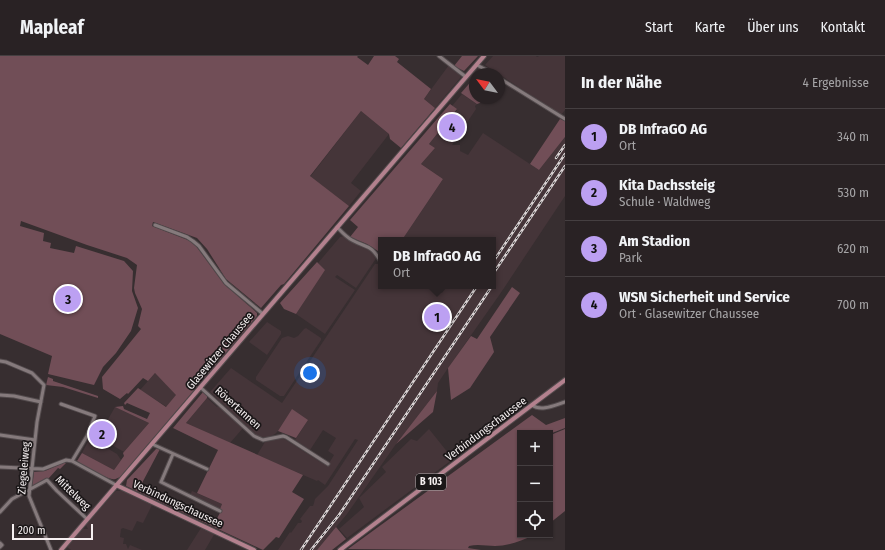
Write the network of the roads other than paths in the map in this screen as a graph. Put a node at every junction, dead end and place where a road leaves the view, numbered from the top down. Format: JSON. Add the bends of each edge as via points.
{"nodes":[{"id":1,"x":439,"y":56,"type":"edge"},
{"id":2,"x":484,"y":56,"type":"edge"},
{"id":3,"x":477,"y":65,"type":"junction"},
{"id":4,"x":483,"y":68,"type":"edge"},
{"id":5,"x":466,"y":77,"type":"junction"},
{"id":6,"x":505,"y":82,"type":"edge"},
{"id":7,"x":565,"y":119,"type":"edge"},
{"id":8,"x":155,"y":225,"type":"dead end"},
{"id":9,"x":336,"y":227,"type":"junction"},
{"id":10,"x":378,"y":256,"type":"edge"},
{"id":11,"x":263,"y":314,"type":"junction"},
{"id":12,"x":0,"y":361,"type":"edge"},
{"id":13,"x":565,"y":380,"type":"edge"},
{"id":14,"x":200,"y":387,"type":"junction"},
{"id":15,"x":0,"y":395,"type":"edge"},
{"id":16,"x":41,"y":402,"type":"junction"},
{"id":17,"x":565,"y":402,"type":"edge"},
{"id":18,"x":61,"y":404,"type":"dead end"},
{"id":19,"x":532,"y":405,"type":"junction"},
{"id":20,"x":0,"y":435,"type":"edge"},
{"id":21,"x":35,"y":440,"type":"junction"},
{"id":22,"x":152,"y":444,"type":"junction"},
{"id":23,"x":173,"y":454,"type":"junction"},
{"id":24,"x":72,"y":461,"type":"junction"},
{"id":25,"x":328,"y":464,"type":"dead end"},
{"id":26,"x":0,"y":467,"type":"edge"},
{"id":27,"x":32,"y":469,"type":"junction"},
{"id":28,"x":208,"y":470,"type":"dead end"},
{"id":29,"x":116,"y":485,"type":"junction"},
{"id":30,"x":29,"y":489,"type":"junction"},
{"id":31,"x":220,"y":511,"type":"dead end"},
{"id":32,"x":0,"y":512,"type":"edge"},
{"id":33,"x":87,"y":520,"type":"junction"},
{"id":34,"x":0,"y":543,"type":"edge"},
{"id":35,"x":0,"y":547,"type":"edge"},
{"id":36,"x":51,"y":550,"type":"edge"},
{"id":37,"x":61,"y":550,"type":"edge"},
{"id":38,"x":254,"y":550,"type":"edge"},
{"id":39,"x":340,"y":550,"type":"edge"}],
"edges":[{"from":1,"to":5,"type":"street"},
{"from":2,"to":3,"type":"main road","name":"Glasewitzer Chaussee"},
{"from":3,"to":4,"type":"street"},
{"from":3,"to":5,"type":"main road","name":"Glasewitzer Chaussee"},
{"from":5,"to":9,"type":"main road","name":"Glasewitzer Chaussee"},
{"from":6,"to":7,"type":"street"},
{"from":8,"to":11,"type":"street","via":[[193,241],[226,283]]},
{"from":9,"to":10,"type":"street","via":[[352,240],[372,249]]},
{"from":9,"to":11,"type":"main road","name":"Glasewitzer Chaussee"},
{"from":11,"to":14,"type":"main road","name":"Glasewitzer Chaussee"},
{"from":12,"to":16,"type":"street","name":"Ziegeleiweg","via":[[32,373],[44,385]]},
{"from":13,"to":19,"type":"main road","name":"Verbindungschaussee","number":"B 103"},
{"from":14,"to":22,"type":"main road","name":"Glasewitzer Chaussee"},
{"from":14,"to":25,"type":"street","name":"Rövertannen","via":[[254,436],[263,440],[286,437]]},
{"from":15,"to":16,"type":"street"},
{"from":16,"to":21,"type":"street","name":"Ziegeleiweg"},
{"from":17,"to":19,"type":"street","via":[[542,409]]},
{"from":18,"to":24,"type":"street","via":[[95,416],[88,436]]},
{"from":19,"to":39,"type":"main road","name":"Verbindungschaussee","number":"B 103"},
{"from":20,"to":21,"type":"street"},
{"from":21,"to":27,"type":"street","name":"Ziegeleiweg"},
{"from":22,"to":23,"type":"street"},
{"from":22,"to":29,"type":"main road","name":"Glasewitzer Chaussee"},
{"from":23,"to":28,"type":"street"},
{"from":23,"to":31,"type":"street","via":[[161,482]]},
{"from":24,"to":27,"type":"street","via":[[66,460],[43,469]]},
{"from":24,"to":29,"type":"street"},
{"from":26,"to":27,"type":"street"},
{"from":27,"to":30,"type":"street","name":"Ziegeleiweg"},
{"from":29,"to":33,"type":"main road","name":"Glasewitzer Chaussee"},
{"from":29,"to":38,"type":"main road","name":"Verbindungschaussee"},
{"from":30,"to":32,"type":"street","via":[[12,499]]},
{"from":30,"to":33,"type":"street","name":"Mittelweg","via":[[47,480]]},
{"from":30,"to":36,"type":"street","name":"Ziegeleiweg","via":[[29,496]]},
{"from":33,"to":37,"type":"main road","name":"Glasewitzer Chaussee"},
{"from":34,"to":35,"type":"street"}]}
